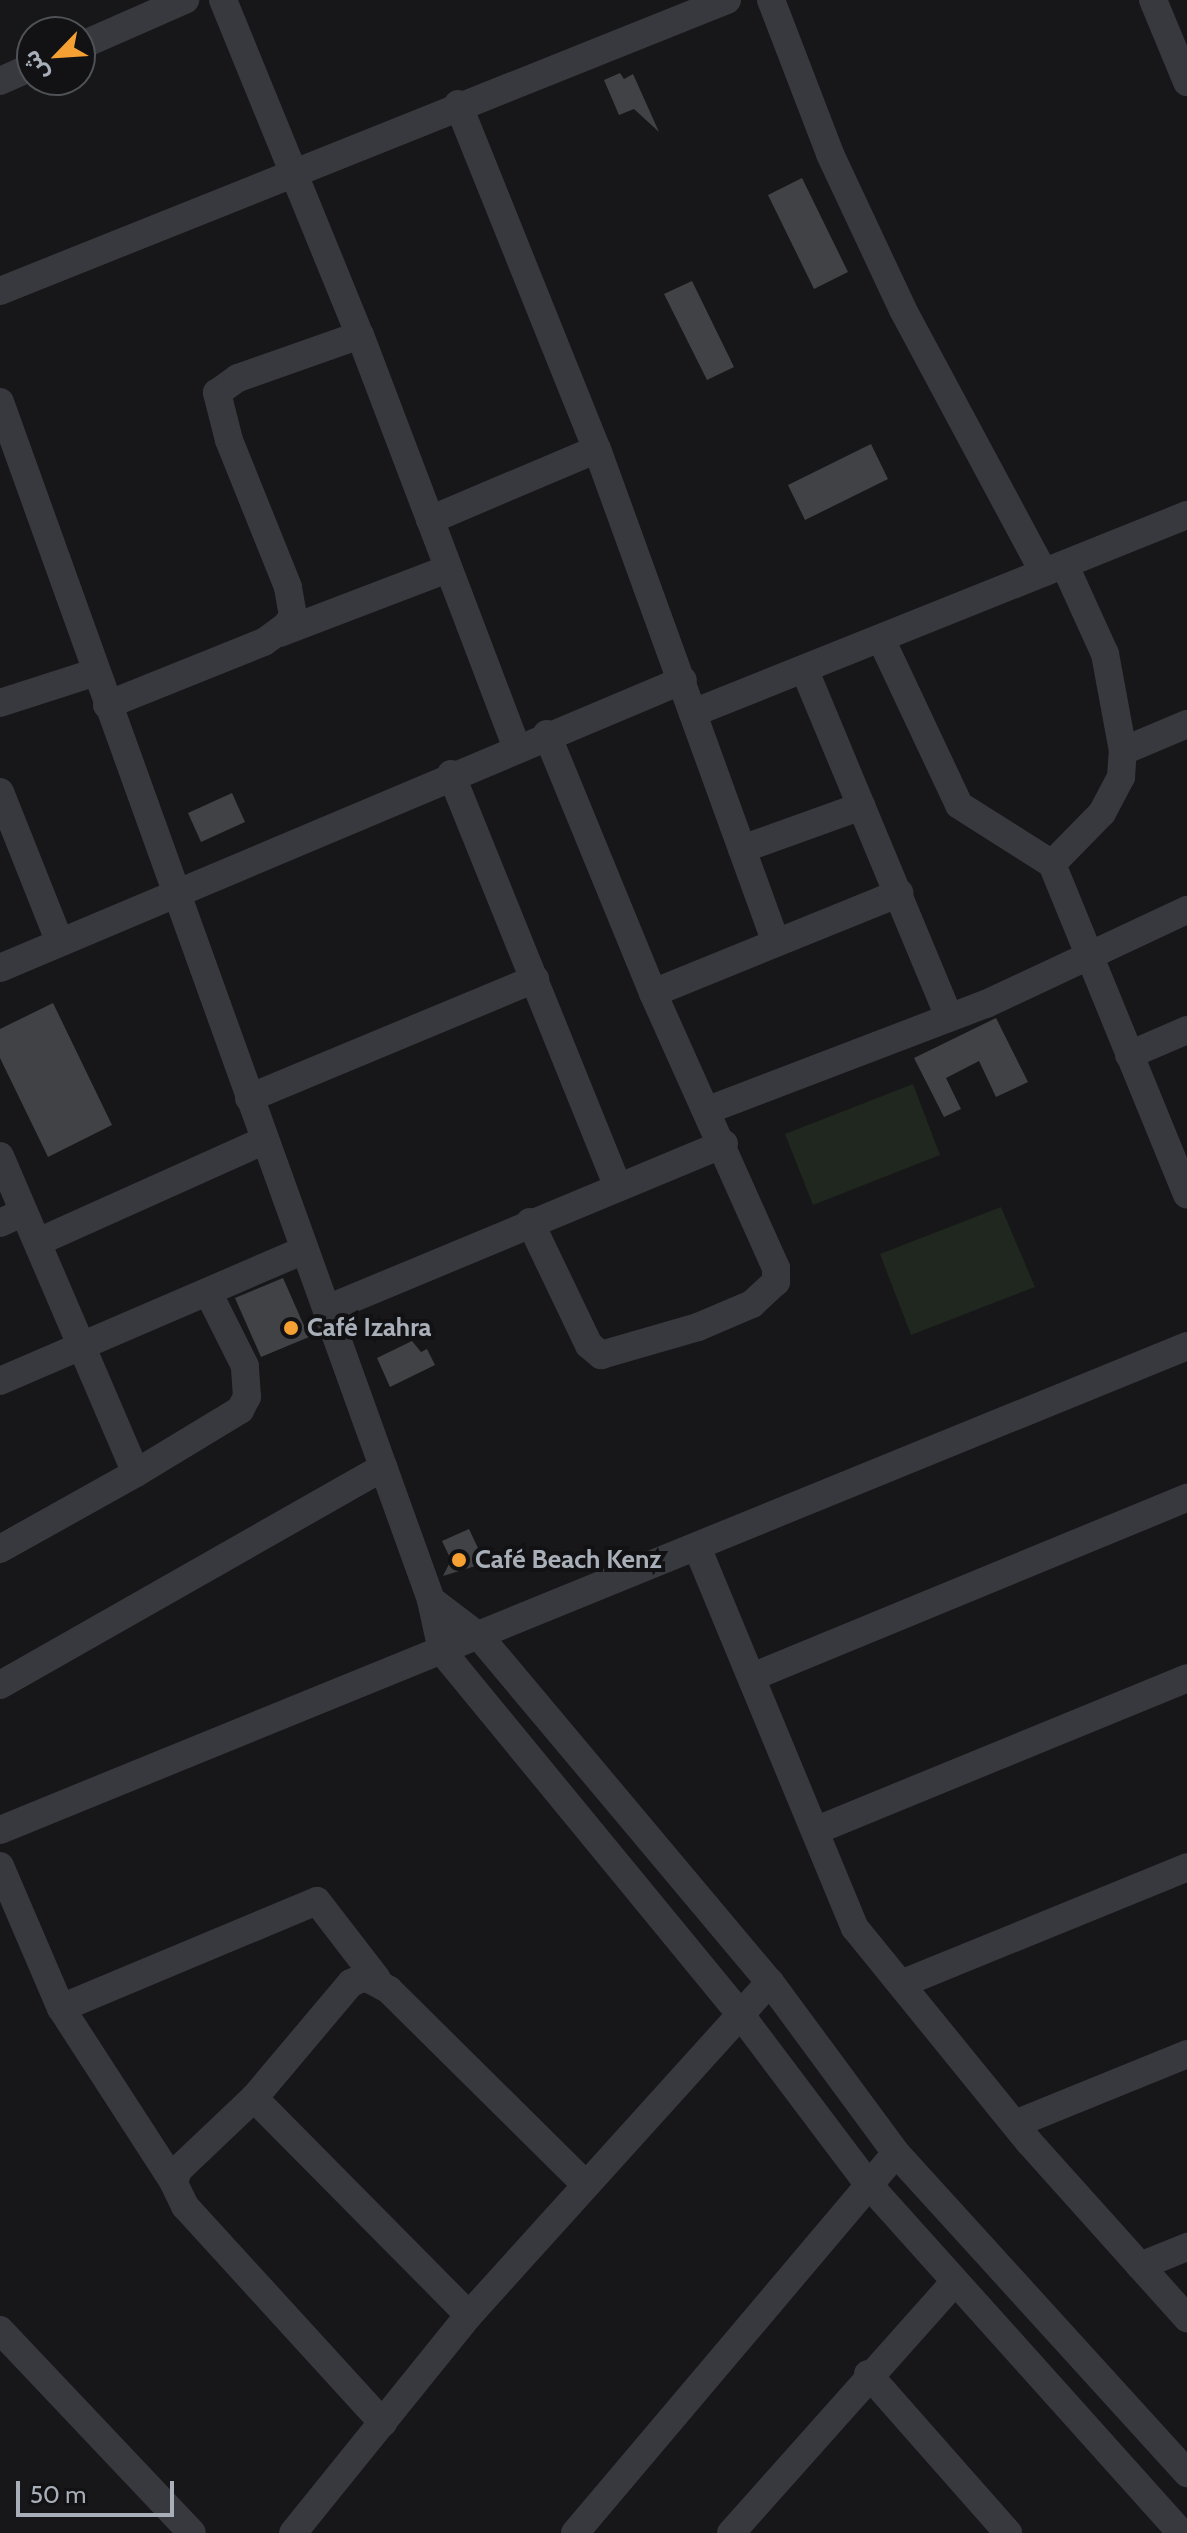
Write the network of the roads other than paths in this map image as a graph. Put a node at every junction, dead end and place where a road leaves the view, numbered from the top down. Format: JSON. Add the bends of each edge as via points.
{"nodes":[{"id":1,"x":185,"y":0,"type":"edge"},
{"id":2,"x":223,"y":0,"type":"edge"},
{"id":3,"x":727,"y":0,"type":"edge"},
{"id":4,"x":771,"y":0,"type":"edge"},
{"id":5,"x":1153,"y":0,"type":"edge"},
{"id":6,"x":96,"y":39,"type":"edge"},
{"id":7,"x":1187,"y":82,"type":"edge"},
{"id":8,"x":458,"y":104,"type":"junction"},
{"id":9,"x":295,"y":172,"type":"junction"},
{"id":10,"x":0,"y":291,"type":"edge"},
{"id":11,"x":360,"y":335,"type":"junction"},
{"id":12,"x":0,"y":402,"type":"edge"},
{"id":13,"x":597,"y":449,"type":"junction"},
{"id":14,"x":1187,"y":515,"type":"edge"},
{"id":15,"x":430,"y":520,"type":"junction"},
{"id":16,"x":448,"y":569,"type":"junction"},
{"id":17,"x":1054,"y":570,"type":"junction"},
{"id":18,"x":280,"y":633,"type":"junction"},
{"id":19,"x":881,"y":639,"type":"junction"},
{"id":20,"x":805,"y":671,"type":"junction"},
{"id":21,"x":96,"y":672,"type":"junction"},
{"id":22,"x":683,"y":680,"type":"junction"},
{"id":23,"x":0,"y":703,"type":"edge"},
{"id":24,"x":107,"y":705,"type":"junction"},
{"id":25,"x":693,"y":713,"type":"junction"},
{"id":26,"x":1187,"y":724,"type":"edge"},
{"id":27,"x":547,"y":734,"type":"junction"},
{"id":28,"x":517,"y":748,"type":"junction"},
{"id":29,"x":1123,"y":751,"type":"junction"},
{"id":30,"x":451,"y":774,"type":"junction"},
{"id":31,"x":0,"y":792,"type":"edge"},
{"id":32,"x":862,"y":806,"type":"junction"},
{"id":33,"x":8,"y":836,"type":"edge"},
{"id":34,"x":742,"y":849,"type":"junction"},
{"id":35,"x":1052,"y":864,"type":"junction"},
{"id":36,"x":899,"y":893,"type":"junction"},
{"id":37,"x":173,"y":895,"type":"junction"},
{"id":38,"x":1187,"y":910,"type":"edge"},
{"id":39,"x":60,"y":943,"type":"junction"},
{"id":40,"x":776,"y":943,"type":"junction"},
{"id":41,"x":1086,"y":952,"type":"junction"},
{"id":42,"x":0,"y":968,"type":"edge"},
{"id":43,"x":535,"y":979,"type":"junction"},
{"id":44,"x":653,"y":993,"type":"junction"},
{"id":45,"x":948,"y":1015,"type":"junction"},
{"id":46,"x":1187,"y":1030,"type":"edge"},
{"id":47,"x":1129,"y":1055,"type":"junction"},
{"id":48,"x":249,"y":1098,"type":"junction"},
{"id":49,"x":708,"y":1110,"type":"junction"},
{"id":50,"x":263,"y":1141,"type":"junction"},
{"id":51,"x":724,"y":1144,"type":"junction"},
{"id":52,"x":0,"y":1156,"type":"edge"},
{"id":53,"x":617,"y":1184,"type":"junction"},
{"id":54,"x":1187,"y":1195,"type":"edge"},
{"id":55,"x":12,"y":1218,"type":"edge"},
{"id":56,"x":530,"y":1222,"type":"junction"},
{"id":57,"x":38,"y":1242,"type":"junction"},
{"id":58,"x":302,"y":1251,"type":"junction"},
{"id":59,"x":209,"y":1294,"type":"junction"},
{"id":60,"x":327,"y":1309,"type":"junction"},
{"id":61,"x":83,"y":1344,"type":"junction"},
{"id":62,"x":1187,"y":1346,"type":"edge"},
{"id":63,"x":0,"y":1381,"type":"edge"},
{"id":64,"x":383,"y":1467,"type":"junction"},
{"id":65,"x":136,"y":1473,"type":"junction"},
{"id":66,"x":1187,"y":1498,"type":"edge"},
{"id":67,"x":697,"y":1547,"type":"junction"},
{"id":68,"x":0,"y":1549,"type":"edge"},
{"id":69,"x":431,"y":1600,"type":"junction"},
{"id":70,"x":480,"y":1637,"type":"junction"},
{"id":71,"x":442,"y":1651,"type":"junction"},
{"id":72,"x":752,"y":1677,"type":"junction"},
{"id":73,"x":1187,"y":1678,"type":"edge"},
{"id":74,"x":0,"y":1685,"type":"edge"},
{"id":75,"x":0,"y":1830,"type":"edge"},
{"id":76,"x":817,"y":1830,"type":"junction"},
{"id":77,"x":0,"y":1866,"type":"edge"},
{"id":78,"x":1187,"y":1867,"type":"edge"},
{"id":79,"x":377,"y":1979,"type":"junction"},
{"id":80,"x":770,"y":1982,"type":"junction"},
{"id":81,"x":901,"y":1984,"type":"junction"},
{"id":82,"x":61,"y":2008,"type":"junction"},
{"id":83,"x":740,"y":2014,"type":"junction"},
{"id":84,"x":1187,"y":2054,"type":"edge"},
{"id":85,"x":254,"y":2098,"type":"junction"},
{"id":86,"x":1015,"y":2124,"type":"junction"},
{"id":87,"x":896,"y":2153,"type":"junction"},
{"id":88,"x":174,"y":2183,"type":"junction"},
{"id":89,"x":584,"y":2183,"type":"junction"},
{"id":90,"x":869,"y":2185,"type":"junction"},
{"id":91,"x":1187,"y":2247,"type":"edge"},
{"id":92,"x":1140,"y":2266,"type":"junction"},
{"id":93,"x":954,"y":2283,"type":"junction"},
{"id":94,"x":469,"y":2315,"type":"junction"},
{"id":95,"x":1187,"y":2318,"type":"edge"},
{"id":96,"x":0,"y":2330,"type":"edge"},
{"id":97,"x":868,"y":2374,"type":"junction"},
{"id":98,"x":383,"y":2423,"type":"junction"},
{"id":99,"x":1187,"y":2473,"type":"edge"},
{"id":100,"x":1002,"y":2531,"type":"edge"},
{"id":101,"x":192,"y":2533,"type":"edge"},
{"id":102,"x":293,"y":2533,"type":"edge"},
{"id":103,"x":575,"y":2533,"type":"edge"},
{"id":104,"x":731,"y":2533,"type":"edge"},
{"id":105,"x":1181,"y":2533,"type":"edge"}],
"edges":[{"from":1,"to":6,"type":"street"},
{"from":2,"to":9,"type":"street"},
{"from":3,"to":8,"type":"street"},
{"from":4,"to":17,"type":"street","via":[[830,154],[903,310]]},
{"from":5,"to":7,"type":"street"},
{"from":8,"to":9,"type":"street"},
{"from":8,"to":13,"type":"street"},
{"from":9,"to":10,"type":"street"},
{"from":9,"to":11,"type":"street"},
{"from":11,"to":15,"type":"street"},
{"from":11,"to":18,"type":"street","via":[[238,378],[217,393],[293,605]]},
{"from":12,"to":21,"type":"street"},
{"from":13,"to":15,"type":"street"},
{"from":13,"to":22,"type":"street"},
{"from":14,"to":17,"type":"street"},
{"from":15,"to":16,"type":"street"},
{"from":16,"to":18,"type":"street"},
{"from":16,"to":28,"type":"street"},
{"from":17,"to":19,"type":"street"},
{"from":17,"to":29,"type":"street","via":[[1105,654]]},
{"from":18,"to":24,"type":"street"},
{"from":19,"to":20,"type":"street"},
{"from":19,"to":35,"type":"street","via":[[959,805]]},
{"from":20,"to":25,"type":"street"},
{"from":20,"to":32,"type":"street"},
{"from":21,"to":23,"type":"street"},
{"from":21,"to":24,"type":"street"},
{"from":22,"to":25,"type":"street"},
{"from":22,"to":27,"type":"street"},
{"from":24,"to":37,"type":"street"},
{"from":25,"to":34,"type":"street"},
{"from":26,"to":29,"type":"street"},
{"from":27,"to":28,"type":"street"},
{"from":27,"to":44,"type":"street"},
{"from":28,"to":30,"type":"street"},
{"from":29,"to":35,"type":"street","via":[[1121,777],[1102,813]]},
{"from":30,"to":37,"type":"street"},
{"from":30,"to":43,"type":"street"},
{"from":31,"to":33,"type":"street"},
{"from":32,"to":34,"type":"street"},
{"from":32,"to":36,"type":"street"},
{"from":33,"to":39,"type":"street"},
{"from":34,"to":40,"type":"street"},
{"from":35,"to":41,"type":"street"},
{"from":36,"to":40,"type":"street"},
{"from":36,"to":45,"type":"street"},
{"from":37,"to":39,"type":"street"},
{"from":37,"to":48,"type":"street"},
{"from":38,"to":41,"type":"street"},
{"from":39,"to":42,"type":"street"},
{"from":40,"to":44,"type":"street"},
{"from":41,"to":45,"type":"street","via":[[1007,995]]},
{"from":41,"to":47,"type":"street"},
{"from":43,"to":48,"type":"street"},
{"from":43,"to":53,"type":"street"},
{"from":44,"to":49,"type":"street"},
{"from":45,"to":49,"type":"street"},
{"from":46,"to":47,"type":"street"},
{"from":47,"to":54,"type":"street"},
{"from":48,"to":50,"type":"street"},
{"from":49,"to":51,"type":"street"},
{"from":50,"to":57,"type":"street"},
{"from":50,"to":58,"type":"street"},
{"from":51,"to":53,"type":"street"},
{"from":51,"to":56,"type":"street","via":[[776,1268],[776,1282],[752,1304],[698,1327],[614,1356],[594,1352]]},
{"from":52,"to":55,"type":"street"},
{"from":53,"to":56,"type":"street"},
{"from":55,"to":57,"type":"street"},
{"from":56,"to":60,"type":"street"},
{"from":57,"to":61,"type":"street"},
{"from":58,"to":59,"type":"street"},
{"from":58,"to":60,"type":"street"},
{"from":59,"to":61,"type":"street"},
{"from":59,"to":65,"type":"street","via":[[245,1366],[247,1397],[240,1410]]},
{"from":60,"to":64,"type":"street"},
{"from":61,"to":63,"type":"street"},
{"from":61,"to":65,"type":"street"},
{"from":62,"to":67,"type":"street"},
{"from":64,"to":69,"type":"street"},
{"from":64,"to":74,"type":"street"},
{"from":65,"to":68,"type":"street"},
{"from":66,"to":72,"type":"street"},
{"from":67,"to":70,"type":"street"},
{"from":67,"to":72,"type":"street"},
{"from":69,"to":70,"type":"street"},
{"from":69,"to":71,"type":"street"},
{"from":70,"to":71,"type":"street"},
{"from":70,"to":80,"type":"street"},
{"from":71,"to":75,"type":"street"},
{"from":71,"to":83,"type":"street"},
{"from":72,"to":76,"type":"street"},
{"from":73,"to":76,"type":"street"},
{"from":76,"to":81,"type":"street","via":[[855,1928]]},
{"from":77,"to":82,"type":"street"},
{"from":78,"to":81,"type":"street"},
{"from":79,"to":82,"type":"street","via":[[317,1901]]},
{"from":79,"to":85,"type":"street","via":[[351,1983]]},
{"from":79,"to":89,"type":"street"},
{"from":80,"to":83,"type":"street"},
{"from":80,"to":87,"type":"street"},
{"from":81,"to":86,"type":"street"},
{"from":82,"to":88,"type":"street"},
{"from":83,"to":89,"type":"street"},
{"from":83,"to":90,"type":"street"},
{"from":84,"to":86,"type":"street"},
{"from":85,"to":88,"type":"street","via":[[178,2170]]},
{"from":85,"to":94,"type":"street"},
{"from":86,"to":92,"type":"street"},
{"from":87,"to":90,"type":"street"},
{"from":87,"to":99,"type":"street"},
{"from":88,"to":98,"type":"street","via":[[214,2242]]},
{"from":89,"to":94,"type":"street"},
{"from":90,"to":93,"type":"street"},
{"from":90,"to":103,"type":"street"},
{"from":91,"to":92,"type":"street"},
{"from":92,"to":95,"type":"street"},
{"from":93,"to":97,"type":"street"},
{"from":93,"to":105,"type":"street"},
{"from":94,"to":98,"type":"street"},
{"from":96,"to":101,"type":"street"},
{"from":97,"to":100,"type":"street"},
{"from":97,"to":104,"type":"street"},
{"from":98,"to":102,"type":"street"}]}
